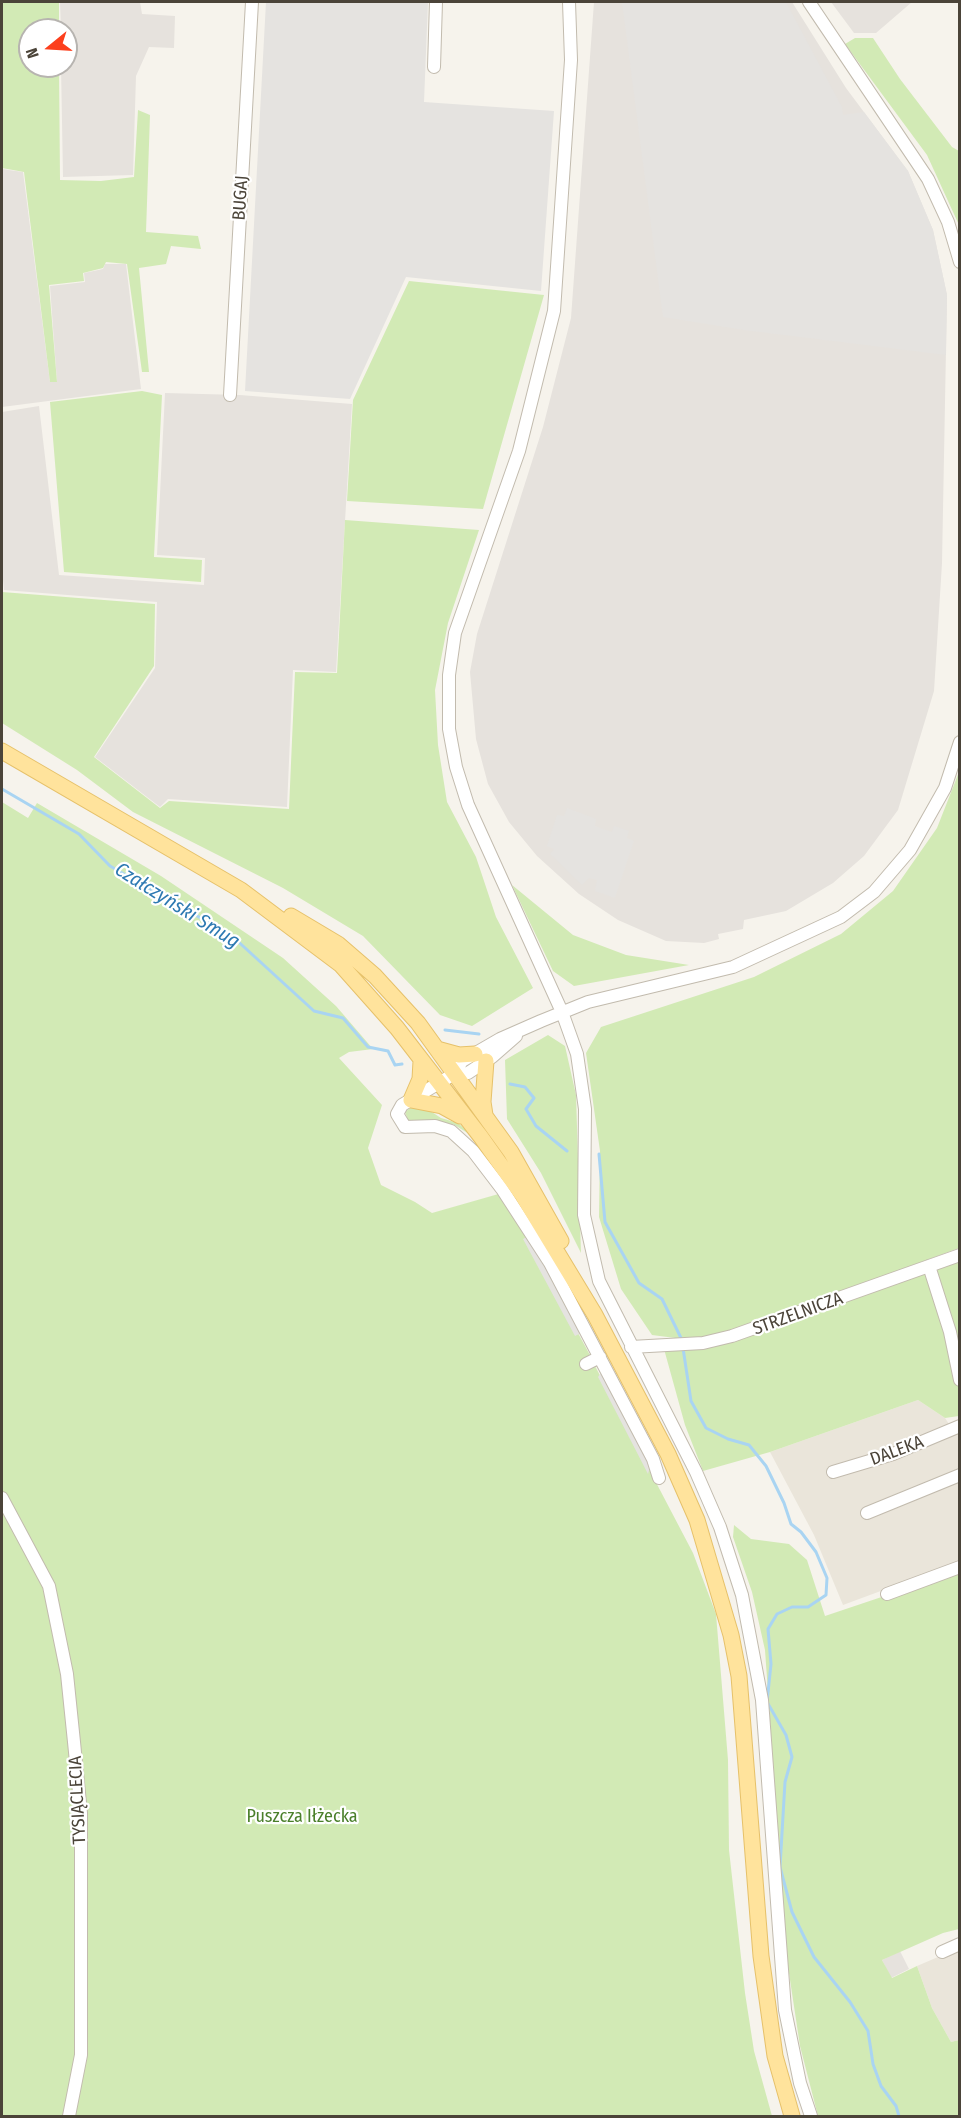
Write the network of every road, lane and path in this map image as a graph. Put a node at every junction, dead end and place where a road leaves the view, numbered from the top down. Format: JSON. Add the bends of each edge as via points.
{"nodes":[{"id":1,"x":252,"y":2,"type":"edge"},
{"id":2,"x":436,"y":2,"type":"edge"},
{"id":3,"x":569,"y":2,"type":"edge"},
{"id":4,"x":809,"y":2,"type":"edge"},
{"id":5,"x":434,"y":67,"type":"dead end"},
{"id":6,"x":960,"y":262,"type":"edge"},
{"id":7,"x":230,"y":395,"type":"dead end"},
{"id":8,"x":960,"y":742,"type":"edge"},
{"id":9,"x":2,"y":751,"type":"edge"},
{"id":10,"x":249,"y":895,"type":"junction"},
{"id":11,"x":562,"y":1011,"type":"junction"},
{"id":12,"x":436,"y":1049,"type":"junction"},
{"id":13,"x":480,"y":1057,"type":"junction"},
{"id":14,"x":421,"y":1061,"type":"junction"},
{"id":15,"x":454,"y":1074,"type":"junction"},
{"id":16,"x":438,"y":1083,"type":"junction"},
{"id":17,"x":411,"y":1100,"type":"junction"},
{"id":18,"x":485,"y":1115,"type":"junction"},
{"id":19,"x":468,"y":1121,"type":"junction"},
{"id":20,"x":960,"y":1255,"type":"edge"},
{"id":21,"x":929,"y":1266,"type":"junction"},
{"id":22,"x":595,"y":1315,"type":"junction"},
{"id":23,"x":631,"y":1347,"type":"junction"},
{"id":24,"x":600,"y":1357,"type":"junction"},
{"id":25,"x":586,"y":1364,"type":"dead end"},
{"id":26,"x":960,"y":1380,"type":"edge"},
{"id":27,"x":960,"y":1426,"type":"edge"},
{"id":28,"x":832,"y":1472,"type":"dead end"},
{"id":29,"x":960,"y":1475,"type":"edge"},
{"id":30,"x":659,"y":1478,"type":"dead end"},
{"id":31,"x":2,"y":1498,"type":"edge"},
{"id":32,"x":867,"y":1513,"type":"dead end"},
{"id":33,"x":960,"y":1567,"type":"edge"},
{"id":34,"x":886,"y":1594,"type":"dead end"},
{"id":35,"x":960,"y":1944,"type":"edge"},
{"id":36,"x":942,"y":1952,"type":"dead end"},
{"id":37,"x":69,"y":2116,"type":"edge"},
{"id":38,"x":792,"y":2116,"type":"edge"},
{"id":39,"x":811,"y":2116,"type":"edge"}],
"edges":[{"from":1,"to":7,"type":"street","name":"BUGAJ"},
{"from":2,"to":5,"type":"street"},
{"from":3,"to":11,"type":"street","via":[[571,60],[554,311],[519,451],[455,633],[448,702],[452,748],[468,805]]},
{"from":4,"to":6,"type":"street","via":[[928,178],[948,222]]},
{"from":8,"to":11,"type":"street","via":[[945,788],[910,850],[874,892],[841,917],[733,967]]},
{"from":9,"to":10,"type":"main road"},
{"from":10,"to":12,"type":"main road","via":[[338,944],[397,998]]},
{"from":10,"to":14,"type":"main road","via":[[340,965],[369,994]]},
{"from":11,"to":13,"type":"street","via":[[500,1039]]},
{"from":11,"to":23,"type":"street","via":[[583,1082],[584,1215],[591,1256],[602,1289]]},
{"from":12,"to":13,"type":"main road"},
{"from":12,"to":15,"type":"main road"},
{"from":13,"to":15,"type":"street","via":[[462,1061]]},
{"from":13,"to":18,"type":"main road"},
{"from":14,"to":16,"type":"main road"},
{"from":14,"to":17,"type":"main road","via":[[420,1078]]},
{"from":15,"to":16,"type":"street"},
{"from":15,"to":18,"type":"main road"},
{"from":16,"to":17,"type":"street"},
{"from":16,"to":19,"type":"main road"},
{"from":17,"to":19,"type":"main road","via":[[442,1106]]},
{"from":17,"to":24,"type":"street","via":[[399,1109],[399,1122],[411,1128],[446,1129],[472,1151],[529,1227]]},
{"from":18,"to":22,"type":"main road","via":[[540,1202]]},
{"from":19,"to":22,"type":"main road","via":[[523,1196]]},
{"from":20,"to":21,"type":"street","name":"STRZELNICZA"},
{"from":21,"to":23,"type":"street","name":"STRZELNICZA","via":[[732,1336],[703,1343]]},
{"from":21,"to":26,"type":"street"},
{"from":22,"to":38,"type":"main road","via":[[668,1454],[697,1520],[731,1635],[739,1676],[760,1956],[775,2056]]},
{"from":23,"to":39,"type":"street","via":[[720,1527],[750,1627],[762,1700],[785,2010]]},
{"from":24,"to":25,"type":"street"},
{"from":24,"to":30,"type":"street"},
{"from":27,"to":28,"type":"street","name":"DALEKA","via":[[893,1454]]},
{"from":29,"to":32,"type":"street"},
{"from":31,"to":37,"type":"street","name":"TYSIĄCLECIA","via":[[49,1586],[67,1674],[81,1813],[81,2055]]},
{"from":33,"to":34,"type":"street"},
{"from":35,"to":36,"type":"street"}]}
